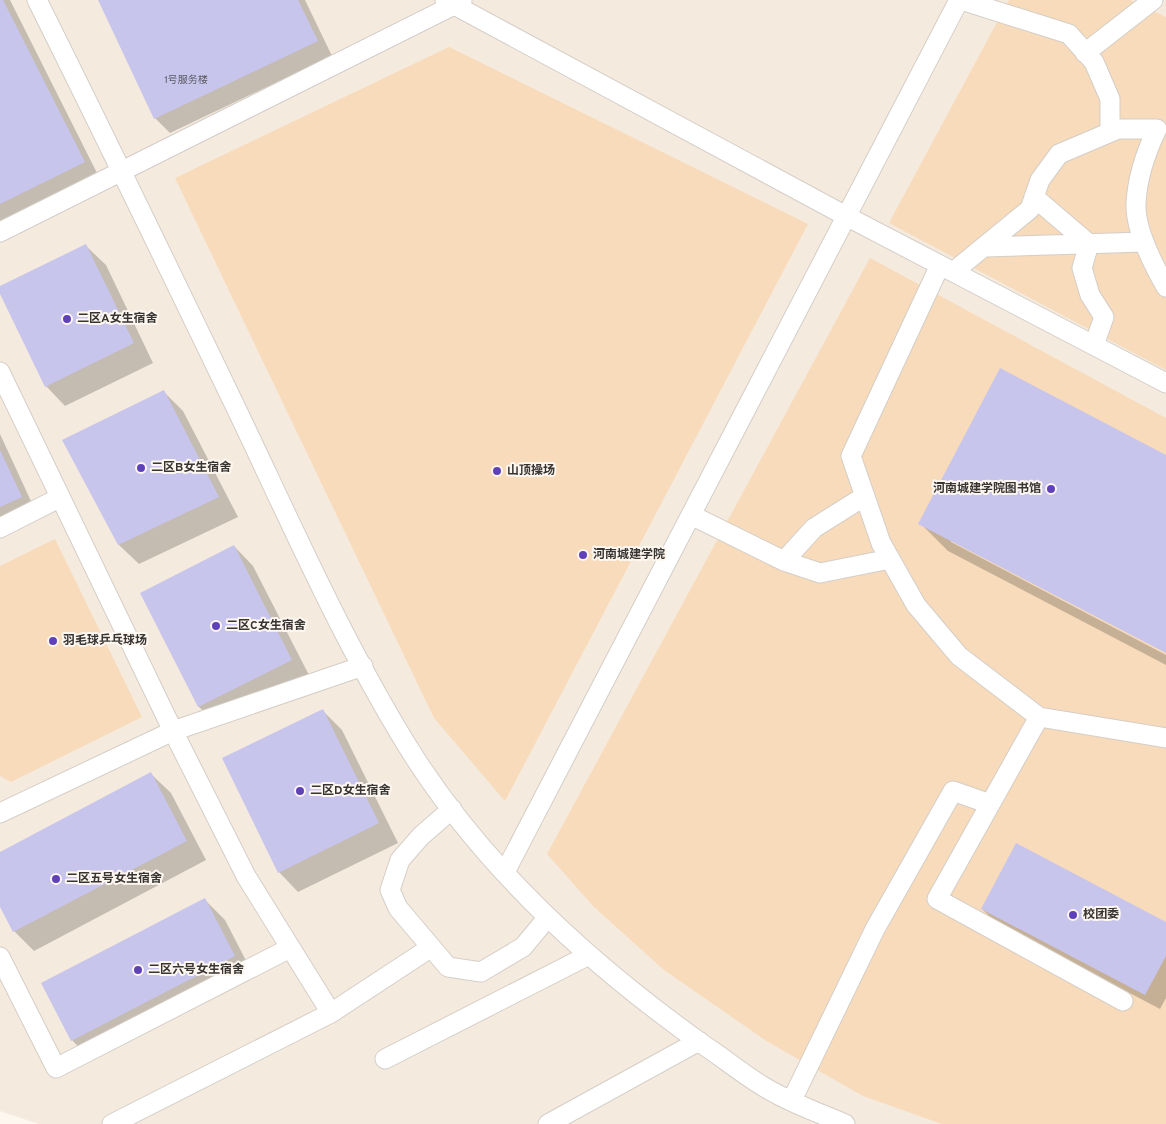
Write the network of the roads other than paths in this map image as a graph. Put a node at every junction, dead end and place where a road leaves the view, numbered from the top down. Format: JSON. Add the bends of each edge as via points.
{"nodes":[{"id":1,"x":37,"y":0,"type":"edge"},
{"id":2,"x":960,"y":0,"type":"edge"},
{"id":3,"x":1153,"y":0,"type":"edge"},
{"id":4,"x":1159,"y":0,"type":"edge"},
{"id":5,"x":454,"y":2,"type":"edge"},
{"id":6,"x":1166,"y":3,"type":"edge"},
{"id":7,"x":1085,"y":53,"type":"junction"},
{"id":8,"x":1110,"y":132,"type":"junction"},
{"id":9,"x":122,"y":170,"type":"junction"},
{"id":10,"x":1034,"y":197,"type":"junction"},
{"id":11,"x":846,"y":216,"type":"junction"},
{"id":12,"x":0,"y":232,"type":"edge"},
{"id":13,"x":1144,"y":242,"type":"junction"},
{"id":14,"x":1089,"y":244,"type":"junction"},
{"id":15,"x":985,"y":247,"type":"junction"},
{"id":16,"x":947,"y":268,"type":"junction"},
{"id":17,"x":1166,"y":287,"type":"edge"},
{"id":18,"x":1094,"y":346,"type":"junction"},
{"id":19,"x":0,"y":372,"type":"edge"},
{"id":20,"x":1166,"y":383,"type":"edge"},
{"id":21,"x":864,"y":496,"type":"junction"},
{"id":22,"x":59,"y":498,"type":"junction"},
{"id":23,"x":691,"y":515,"type":"junction"},
{"id":24,"x":0,"y":528,"type":"edge"},
{"id":25,"x":890,"y":558,"type":"junction"},
{"id":26,"x":784,"y":561,"type":"junction"},
{"id":27,"x":362,"y":666,"type":"junction"},
{"id":28,"x":1039,"y":717,"type":"junction"},
{"id":29,"x":173,"y":731,"type":"junction"},
{"id":30,"x":1166,"y":738,"type":"edge"},
{"id":31,"x":990,"y":804,"type":"junction"},
{"id":32,"x":452,"y":809,"type":"junction"},
{"id":33,"x":0,"y":813,"type":"edge"},
{"id":34,"x":505,"y":872,"type":"junction"},
{"id":35,"x":548,"y":917,"type":"junction"},
{"id":36,"x":290,"y":948,"type":"junction"},
{"id":37,"x":430,"y":948,"type":"junction"},
{"id":38,"x":589,"y":955,"type":"junction"},
{"id":39,"x":0,"y":957,"type":"edge"},
{"id":40,"x":1123,"y":1001,"type":"dead end"},
{"id":41,"x":331,"y":1014,"type":"junction"},
{"id":42,"x":699,"y":1041,"type":"junction"},
{"id":43,"x":385,"y":1059,"type":"dead end"},
{"id":44,"x":792,"y":1100,"type":"junction"},
{"id":45,"x":836,"y":1123,"type":"edge"},
{"id":46,"x":112,"y":1124,"type":"edge"},
{"id":47,"x":548,"y":1124,"type":"edge"}],
"edges":[{"from":1,"to":9,"type":"street"},
{"from":2,"to":7,"type":"street","via":[[1069,34]]},
{"from":2,"to":11,"type":"street"},
{"from":3,"to":7,"type":"street"},
{"from":4,"to":6,"type":"street"},
{"from":5,"to":9,"type":"street"},
{"from":5,"to":11,"type":"street"},
{"from":7,"to":8,"type":"street","via":[[1094,62],[1110,99]]},
{"from":8,"to":10,"type":"street","via":[[1059,154],[1040,180]]},
{"from":8,"to":13,"type":"street","via":[[1157,129],[1145,154],[1136,205]]},
{"from":9,"to":12,"type":"street"},
{"from":9,"to":27,"type":"street"},
{"from":10,"to":14,"type":"street"},
{"from":10,"to":15,"type":"street","via":[[1030,209]]},
{"from":11,"to":16,"type":"street"},
{"from":11,"to":23,"type":"street"},
{"from":13,"to":14,"type":"street"},
{"from":13,"to":17,"type":"street"},
{"from":14,"to":15,"type":"street"},
{"from":14,"to":18,"type":"street","via":[[1082,268],[1090,294],[1104,317]]},
{"from":15,"to":16,"type":"street"},
{"from":16,"to":18,"type":"street"},
{"from":16,"to":21,"type":"street","via":[[851,456]]},
{"from":18,"to":20,"type":"street"},
{"from":19,"to":22,"type":"street"},
{"from":21,"to":25,"type":"street","via":[[880,543]]},
{"from":21,"to":26,"type":"street","via":[[814,528]]},
{"from":22,"to":24,"type":"street"},
{"from":22,"to":29,"type":"street"},
{"from":23,"to":26,"type":"street"},
{"from":23,"to":34,"type":"street"},
{"from":25,"to":26,"type":"street","via":[[820,573]]},
{"from":25,"to":28,"type":"street","via":[[916,605],[959,656]]},
{"from":27,"to":29,"type":"street"},
{"from":27,"to":32,"type":"street","via":[[409,748]]},
{"from":28,"to":30,"type":"street"},
{"from":28,"to":31,"type":"street"},
{"from":29,"to":33,"type":"street"},
{"from":29,"to":36,"type":"street","via":[[246,876]]},
{"from":31,"to":40,"type":"street","via":[[937,899]]},
{"from":31,"to":44,"type":"street","via":[[953,792],[875,929]]},
{"from":32,"to":34,"type":"street"},
{"from":32,"to":37,"type":"street","via":[[400,860],[390,890],[398,908]]},
{"from":34,"to":35,"type":"street"},
{"from":35,"to":37,"type":"street","via":[[524,947],[481,972],[448,967]]},
{"from":35,"to":38,"type":"street"},
{"from":36,"to":39,"type":"street","via":[[56,1068]]},
{"from":36,"to":41,"type":"street"},
{"from":37,"to":41,"type":"street"},
{"from":38,"to":42,"type":"street"},
{"from":38,"to":43,"type":"street"},
{"from":41,"to":46,"type":"street"},
{"from":42,"to":44,"type":"street","via":[[763,1086]]},
{"from":42,"to":47,"type":"street"},
{"from":44,"to":45,"type":"street"}]}
